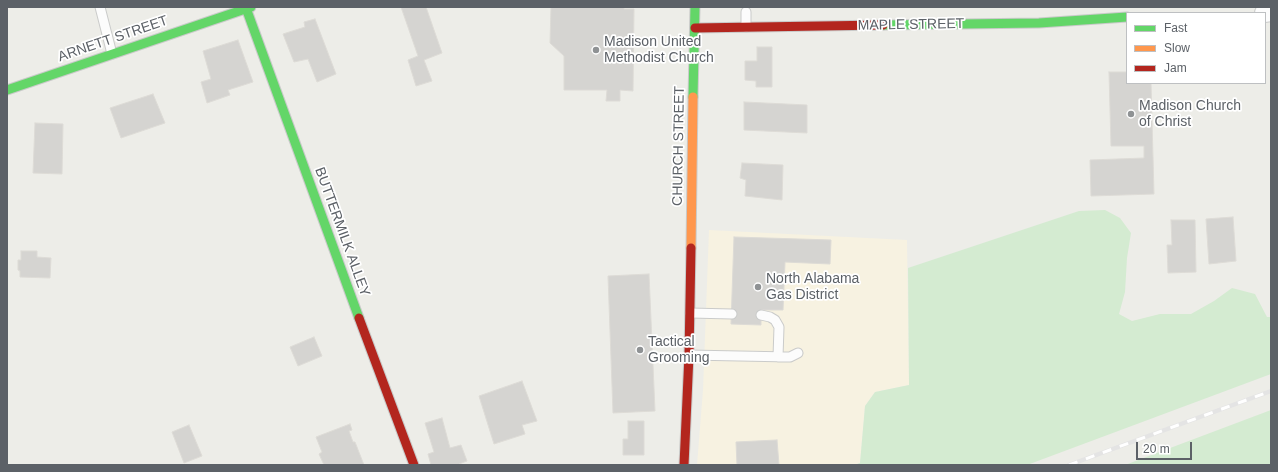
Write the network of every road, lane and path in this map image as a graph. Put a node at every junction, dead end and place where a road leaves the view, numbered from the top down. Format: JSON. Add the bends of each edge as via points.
{"nodes":[{"id":1,"x":100,"y":7,"type":"edge"},
{"id":2,"x":695,"y":7,"type":"edge"},
{"id":3,"x":248,"y":8,"type":"edge"},
{"id":4,"x":746,"y":12,"type":"dead end"},
{"id":5,"x":1116,"y":14,"type":"edge"},
{"id":6,"x":746,"y":27,"type":"junction"},
{"id":7,"x":695,"y":28,"type":"junction"},
{"id":8,"x":112,"y":54,"type":"junction"},
{"id":9,"x":7,"y":90,"type":"edge"},
{"id":10,"x":690,"y":313,"type":"junction"},
{"id":11,"x":732,"y":314,"type":"dead end"},
{"id":12,"x":761,"y":315,"type":"dead end"},
{"id":13,"x":798,"y":353,"type":"dead end"},
{"id":14,"x":689,"y":355,"type":"junction"},
{"id":15,"x":778,"y":357,"type":"junction"},
{"id":16,"x":414,"y":465,"type":"edge"},
{"id":17,"x":684,"y":465,"type":"edge"}],
"edges":[{"from":1,"to":8,"type":"lane"},
{"from":2,"to":7,"type":"street","name":"CHURCH STREET"},
{"from":3,"to":8,"type":"street","name":"ARNETT STREET"},
{"from":3,"to":16,"type":"street","name":"BUTTERMILK ALLEY"},
{"from":4,"to":6,"type":"lane"},
{"from":5,"to":6,"type":"street","name":"MAPLE STREET","via":[[1039,23]]},
{"from":6,"to":7,"type":"street","name":"MAPLE STREET"},
{"from":7,"to":10,"type":"street","name":"CHURCH STREET"},
{"from":8,"to":9,"type":"street","name":"ARNETT STREET"},
{"from":10,"to":11,"type":"lane"},
{"from":10,"to":14,"type":"street","name":"CHURCH STREET"},
{"from":12,"to":15,"type":"lane","via":[[775,320],[779,327]]},
{"from":13,"to":15,"type":"lane","via":[[790,357]]},
{"from":14,"to":15,"type":"lane"},
{"from":14,"to":17,"type":"street","name":"CHURCH STREET"}]}
